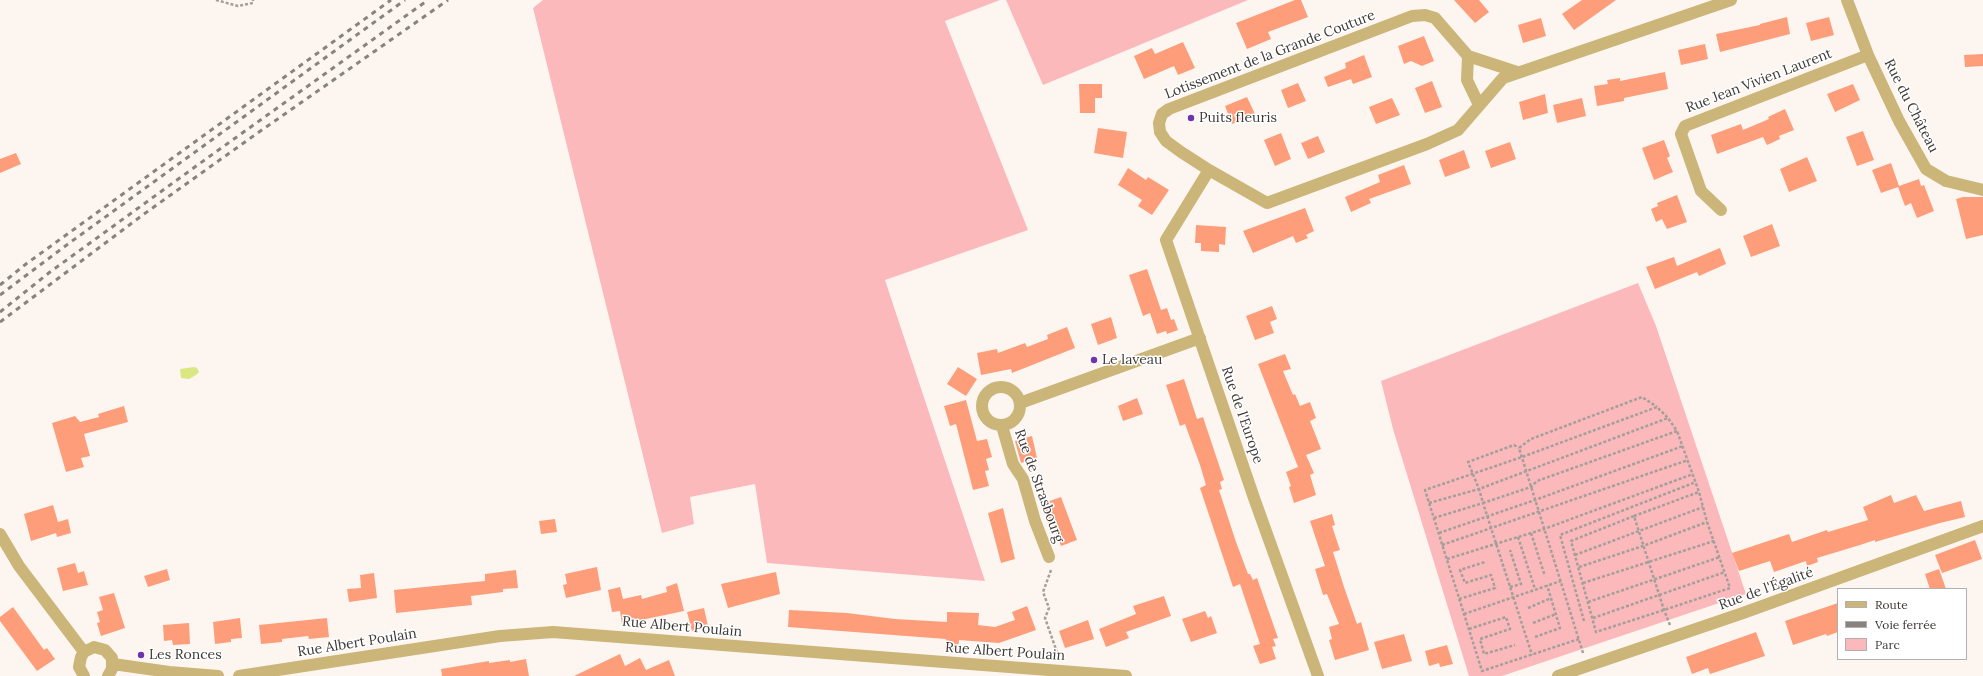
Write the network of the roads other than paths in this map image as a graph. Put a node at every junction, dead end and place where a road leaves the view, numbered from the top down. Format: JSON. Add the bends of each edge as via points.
{"nodes":[{"id":1,"x":1731,"y":0,"type":"edge"},
{"id":2,"x":1848,"y":0,"type":"edge"},
{"id":3,"x":1868,"y":55,"type":"junction"},
{"id":4,"x":1468,"y":56,"type":"junction"},
{"id":5,"x":1518,"y":72,"type":"junction"},
{"id":6,"x":1479,"y":105,"type":"junction"},
{"id":7,"x":1209,"y":170,"type":"junction"},
{"id":8,"x":1983,"y":190,"type":"edge"},
{"id":9,"x":1721,"y":210,"type":"dead end"},
{"id":10,"x":1200,"y":338,"type":"junction"},
{"id":11,"x":1020,"y":403,"type":"junction"},
{"id":12,"x":1002,"y":426,"type":"junction"},
{"id":13,"x":1983,"y":526,"type":"edge"},
{"id":14,"x":0,"y":534,"type":"edge"},
{"id":15,"x":1049,"y":557,"type":"road end"},
{"id":16,"x":84,"y":652,"type":"junction"},
{"id":17,"x":113,"y":664,"type":"junction"},
{"id":18,"x":1066,"y":673,"type":"edge"},
{"id":19,"x":84,"y":676,"type":"edge"},
{"id":20,"x":108,"y":676,"type":"edge"},
{"id":21,"x":218,"y":676,"type":"edge"},
{"id":22,"x":239,"y":676,"type":"edge"},
{"id":23,"x":1126,"y":676,"type":"edge"},
{"id":24,"x":1318,"y":676,"type":"edge"},
{"id":25,"x":1558,"y":676,"type":"edge"}],
"edges":[{"from":1,"to":5,"type":"street","name":"Lotissement de la Grande Couture"},
{"from":2,"to":3,"type":"street","name":"Rue du Château"},
{"from":3,"to":8,"type":"street","name":"Rue du Château","via":[[1899,121],[1926,169],[1946,180]]},
{"from":3,"to":9,"type":"street","name":"Rue Jean Vivien Laurent","via":[[1685,126],[1681,134],[1701,191]]},
{"from":4,"to":5,"type":"street"},
{"from":4,"to":6,"type":"street","via":[[1467,80]]},
{"from":4,"to":7,"type":"street","name":"Lotissement de la Grande Couture","via":[[1435,18],[1425,15],[1412,16],[1169,108],[1162,114],[1158,123],[1163,136],[1181,152]]},
{"from":5,"to":6,"type":"street","name":"Lotissement de la Grande Couture","via":[[1503,78]]},
{"from":6,"to":7,"type":"street","name":"Lotissement de la Grande Couture","via":[[1458,130],[1427,144],[1266,203]]},
{"from":7,"to":10,"type":"street","name":"Rue de l'Europe","via":[[1166,240]]},
{"from":10,"to":11,"type":"street"},
{"from":10,"to":24,"type":"street","name":"Rue de l'Europe"},
{"from":11,"to":12,"type":"street","name":"Rue de Strasbourg","via":[[1018,416]]},
{"from":11,"to":12,"type":"street","name":"Rue de Strasbourg","via":[[1014,392],[1003,387],[996,387],[985,394],[982,412],[990,422]]},
{"from":12,"to":15,"type":"street","name":"Rue de Strasbourg","via":[[1013,464],[1023,480],[1034,521]]},
{"from":13,"to":25,"type":"street","name":"Rue de l'Égalité","via":[[1743,613]]},
{"from":14,"to":16,"type":"street","via":[[19,566]]},
{"from":16,"to":17,"type":"street","via":[[99,648],[109,653]]},
{"from":16,"to":19,"type":"street","via":[[79,662]]},
{"from":17,"to":20,"type":"street"},
{"from":17,"to":21,"type":"street"},
{"from":18,"to":22,"type":"street","name":"Rue Albert Poulain","via":[[553,632],[500,636]]},
{"from":18,"to":23,"type":"street","name":"Rue Albert Poulain"}]}
